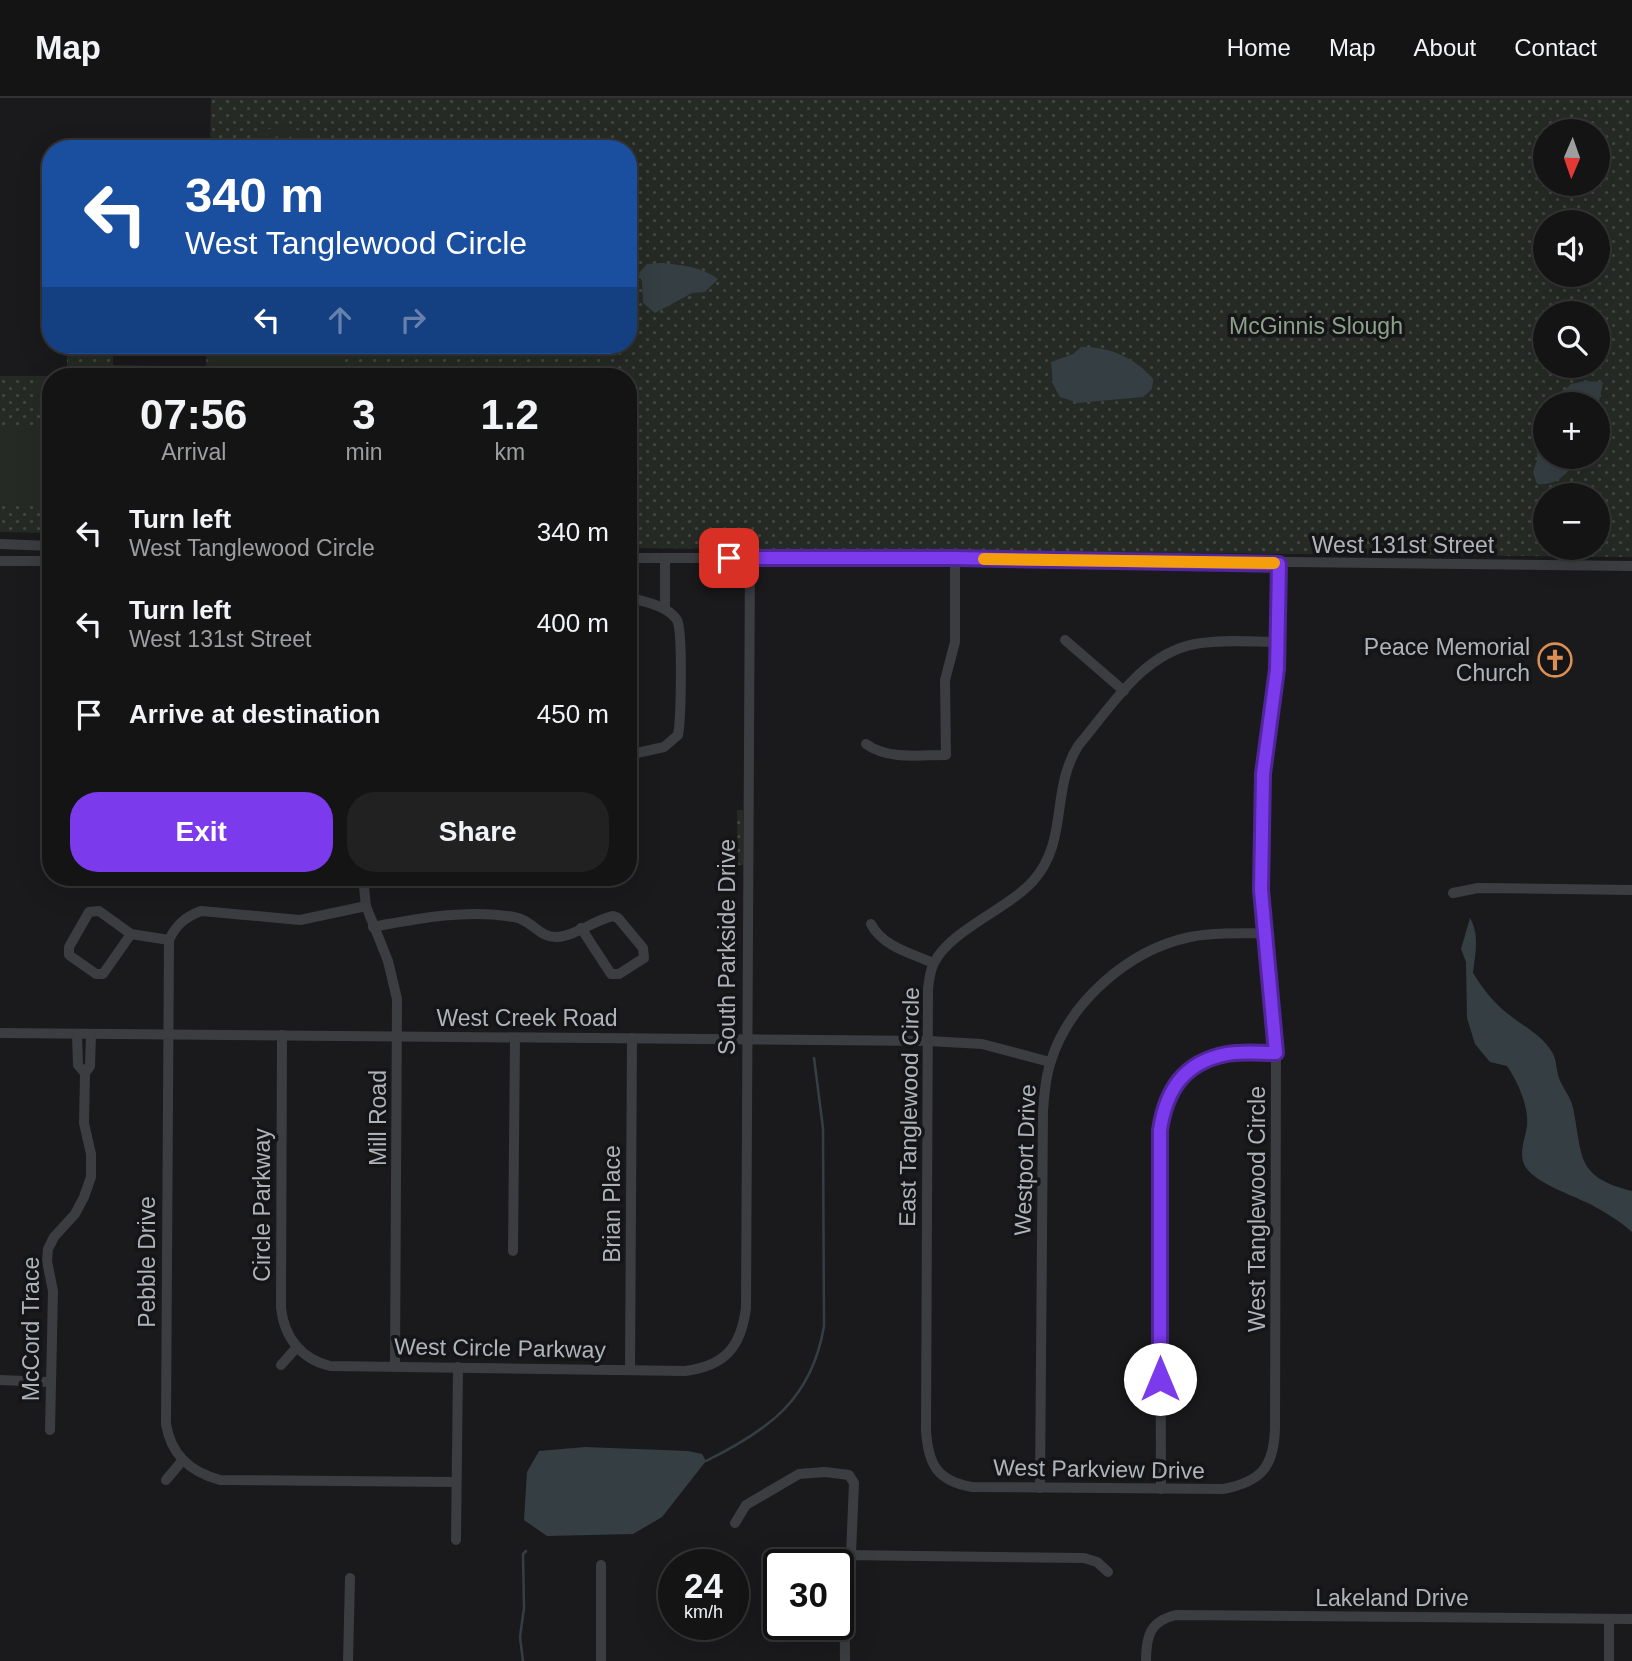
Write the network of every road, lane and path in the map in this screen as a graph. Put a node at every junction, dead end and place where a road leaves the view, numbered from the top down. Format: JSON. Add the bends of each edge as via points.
{"nodes":[{"id":1,"x":0,"y":544,"type":"edge"},
{"id":2,"x":42,"y":546,"type":"edge"},
{"id":3,"x":637,"y":558,"type":"edge"},
{"id":4,"x":665,"y":558,"type":"junction"},
{"id":5,"x":750,"y":558,"type":"junction"},
{"id":6,"x":955,"y":558,"type":"junction"},
{"id":7,"x":0,"y":561,"type":"edge"},
{"id":8,"x":42,"y":561,"type":"edge"},
{"id":9,"x":1279,"y":564,"type":"junction"},
{"id":10,"x":1632,"y":566,"type":"edge"},
{"id":11,"x":637,"y":600,"type":"edge"},
{"id":12,"x":665,"y":609,"type":"junction"},
{"id":13,"x":1065,"y":640,"type":"dead end"},
{"id":14,"x":1278,"y":642,"type":"junction"},
{"id":15,"x":1124,"y":691,"type":"junction"},
{"id":16,"x":866,"y":744,"type":"dead end"},
{"id":17,"x":637,"y":753,"type":"edge"},
{"id":18,"x":364,"y":886,"type":"edge"},
{"id":19,"x":1632,"y":890,"type":"edge"},
{"id":20,"x":1453,"y":893,"type":"dead end"},
{"id":21,"x":366,"y":906,"type":"junction"},
{"id":22,"x":871,"y":924,"type":"dead end"},
{"id":23,"x":373,"y":927,"type":"junction"},
{"id":24,"x":580,"y":928,"type":"junction"},
{"id":25,"x":131,"y":933,"type":"junction"},
{"id":26,"x":1265,"y":933,"type":"junction"},
{"id":27,"x":169,"y":940,"type":"junction"},
{"id":28,"x":933,"y":963,"type":"junction"},
{"id":29,"x":0,"y":1033,"type":"edge"},
{"id":30,"x":77,"y":1034,"type":"junction"},
{"id":31,"x":91,"y":1034,"type":"junction"},
{"id":32,"x":167,"y":1034,"type":"junction"},
{"id":33,"x":282,"y":1035,"type":"junction"},
{"id":34,"x":397,"y":1037,"type":"junction"},
{"id":35,"x":515,"y":1038,"type":"junction"},
{"id":36,"x":632,"y":1038,"type":"junction"},
{"id":37,"x":746,"y":1040,"type":"junction"},
{"id":38,"x":929,"y":1041,"type":"junction"},
{"id":39,"x":1276,"y":1053,"type":"junction"},
{"id":40,"x":1050,"y":1062,"type":"junction"},
{"id":41,"x":85,"y":1073,"type":"junction"},
{"id":42,"x":513,"y":1251,"type":"dead end"},
{"id":43,"x":297,"y":1347,"type":"junction"},
{"id":44,"x":281,"y":1365,"type":"dead end"},
{"id":45,"x":395,"y":1365,"type":"junction"},
{"id":46,"x":458,"y":1367,"type":"junction"},
{"id":47,"x":707,"y":1367,"type":"joint"},
{"id":48,"x":630,"y":1370,"type":"junction"},
{"id":49,"x":0,"y":1380,"type":"edge"},
{"id":50,"x":49,"y":1382,"type":"junction"},
{"id":51,"x":50,"y":1430,"type":"dead end"},
{"id":52,"x":182,"y":1461,"type":"junction"},
{"id":53,"x":938,"y":1473,"type":"joint"},
{"id":54,"x":1260,"y":1475,"type":"joint"},
{"id":55,"x":166,"y":1480,"type":"dead end"},
{"id":56,"x":456,"y":1482,"type":"junction"},
{"id":57,"x":1040,"y":1488,"type":"junction"},
{"id":58,"x":1161,"y":1489,"type":"junction"},
{"id":59,"x":735,"y":1523,"type":"dead end"},
{"id":60,"x":456,"y":1540,"type":"dead end"},
{"id":61,"x":848,"y":1549,"type":"edge"},
{"id":62,"x":854,"y":1555,"type":"edge"},
{"id":63,"x":601,"y":1565,"type":"dead end"},
{"id":64,"x":1108,"y":1572,"type":"dead end"},
{"id":65,"x":350,"y":1578,"type":"dead end"},
{"id":66,"x":1609,"y":1619,"type":"junction"},
{"id":67,"x":1632,"y":1619,"type":"edge"},
{"id":68,"x":846,"y":1640,"type":"edge"},
{"id":69,"x":348,"y":1661,"type":"edge"},
{"id":70,"x":601,"y":1661,"type":"edge"},
{"id":71,"x":845,"y":1661,"type":"edge"},
{"id":72,"x":1146,"y":1661,"type":"edge"},
{"id":73,"x":1609,"y":1661,"type":"edge"}],
"edges":[{"from":1,"to":2,"type":"street"},
{"from":3,"to":4,"type":"street","name":"West 131st Street"},
{"from":4,"to":5,"type":"street","name":"West 131st Street"},
{"from":4,"to":12,"type":"street"},
{"from":5,"to":6,"type":"street","name":"West 131st Street"},
{"from":5,"to":37,"type":"street","name":"South Parkside Drive"},
{"from":6,"to":9,"type":"street","name":"West 131st Street"},
{"from":6,"to":16,"type":"street","via":[[955,642],[945,680],[946,755],[886,754]]},
{"from":7,"to":8,"type":"street"},
{"from":9,"to":10,"type":"street","name":"West 131st Street"},
{"from":9,"to":14,"type":"street","name":"West Tanglewood Circle"},
{"from":11,"to":12,"type":"street"},
{"from":12,"to":17,"type":"street","via":[[679,626],[678,735],[664,747]]},
{"from":13,"to":15,"type":"street"},
{"from":14,"to":15,"type":"street","name":"East Tanglewood Circle","via":[[1212,642],[1179,648],[1157,658]]},
{"from":14,"to":26,"type":"street","name":"West Tanglewood Circle","via":[[1263,774]]},
{"from":15,"to":28,"type":"street","name":"East Tanglewood Circle","via":[[1070,760],[1052,851],[1034,880],[1020,895],[954,940]]},
{"from":18,"to":21,"type":"street","name":"Mill Road"},
{"from":19,"to":20,"type":"street","via":[[1478,888]]},
{"from":21,"to":23,"type":"street","name":"Mill Road"},
{"from":21,"to":27,"type":"street","via":[[300,920],[201,911],[180,923]]},
{"from":22,"to":28,"type":"street","via":[[891,945]]},
{"from":23,"to":24,"type":"street","via":[[466,913],[524,919],[541,934],[555,937]]},
{"from":23,"to":34,"type":"street","name":"Mill Road","via":[[394,980]]},
{"from":24,"to":24,"type":"street","via":[[608,917],[618,918],[643,948],[644,958],[611,974]]},
{"from":25,"to":25,"type":"street","via":[[99,911],[89,912],[69,955],[103,974]]},
{"from":25,"to":27,"type":"street"},
{"from":26,"to":39,"type":"street","name":"West Tanglewood Circle"},
{"from":26,"to":40,"type":"street","name":"Westport Drive","via":[[1189,937],[1118,970],[1080,1007]]},
{"from":27,"to":32,"type":"street","name":"Pebble Drive"},
{"from":28,"to":38,"type":"street","name":"East Tanglewood Circle","via":[[928,989]]},
{"from":29,"to":30,"type":"street","name":"West Creek Road"},
{"from":30,"to":31,"type":"street","name":"West Creek Road"},
{"from":30,"to":41,"type":"street","name":"McCord Trace","via":[[78,1065]]},
{"from":31,"to":32,"type":"street","name":"West Creek Road"},
{"from":31,"to":41,"type":"street","name":"McCord Trace","via":[[90,1066]]},
{"from":32,"to":33,"type":"street","name":"West Creek Road"},
{"from":32,"to":52,"type":"street","name":"Pebble Drive","via":[[166,1424],[168,1438]]},
{"from":33,"to":34,"type":"street","name":"West Creek Road"},
{"from":33,"to":43,"type":"street","name":"Circle Parkway","via":[[281,1308]]},
{"from":34,"to":35,"type":"street","name":"West Creek Road"},
{"from":34,"to":45,"type":"street","name":"Mill Road"},
{"from":35,"to":36,"type":"street","name":"West Creek Road"},
{"from":35,"to":42,"type":"street"},
{"from":36,"to":37,"type":"street","name":"West Creek Road"},
{"from":36,"to":48,"type":"street","name":"Brian Place"},
{"from":37,"to":38,"type":"street","name":"West Creek Road"},
{"from":37,"to":47,"type":"street","name":"South Parkside Drive","via":[[746,1308],[740,1335],[728,1354]]},
{"from":38,"to":40,"type":"street","name":"West Creek Road","via":[[982,1044]]},
{"from":38,"to":53,"type":"street","name":"East Tanglewood Circle","via":[[926,1430]]},
{"from":39,"to":54,"type":"street","name":"West Tanglewood Circle","via":[[1275,1435]]},
{"from":39,"to":58,"type":"street","via":[[1229,1053],[1210,1058],[1176,1083],[1164,1106],[1160,1130]]},
{"from":40,"to":57,"type":"street","name":"Westport Drive","via":[[1042,1112]]},
{"from":41,"to":50,"type":"street","name":"McCord Trace","via":[[90,1177],[85,1198],[48,1249],[53,1291]]},
{"from":43,"to":44,"type":"street"},
{"from":43,"to":45,"type":"street","name":"West Circle Parkway","via":[[330,1366]]},
{"from":45,"to":46,"type":"street","name":"West Circle Parkway"},
{"from":46,"to":48,"type":"street","name":"West Circle Parkway"},
{"from":46,"to":56,"type":"street"},
{"from":47,"to":48,"type":"street","name":"West Circle Parkway"},
{"from":49,"to":50,"type":"street"},
{"from":50,"to":51,"type":"street","name":"McCord Trace"},
{"from":52,"to":55,"type":"street"},
{"from":52,"to":56,"type":"street","via":[[220,1480]]},
{"from":53,"to":57,"type":"street","name":"West Parkview Drive","via":[[972,1487]]},
{"from":54,"to":58,"type":"street","name":"West Parkview Drive","via":[[1223,1489]]},
{"from":56,"to":60,"type":"street"},
{"from":57,"to":58,"type":"street","name":"West Parkview Drive"},
{"from":59,"to":61,"type":"street","via":[[746,1505],[792,1477],[840,1472],[854,1483]]},
{"from":62,"to":64,"type":"street","via":[[1084,1558]]},
{"from":63,"to":70,"type":"street"},
{"from":65,"to":69,"type":"street"},
{"from":66,"to":67,"type":"street","name":"Lakeland Drive"},
{"from":66,"to":72,"type":"street","name":"Lakeland Drive","via":[[1176,1615],[1156,1625],[1146,1643]]},
{"from":66,"to":73,"type":"street"},
{"from":68,"to":71,"type":"street"}]}
